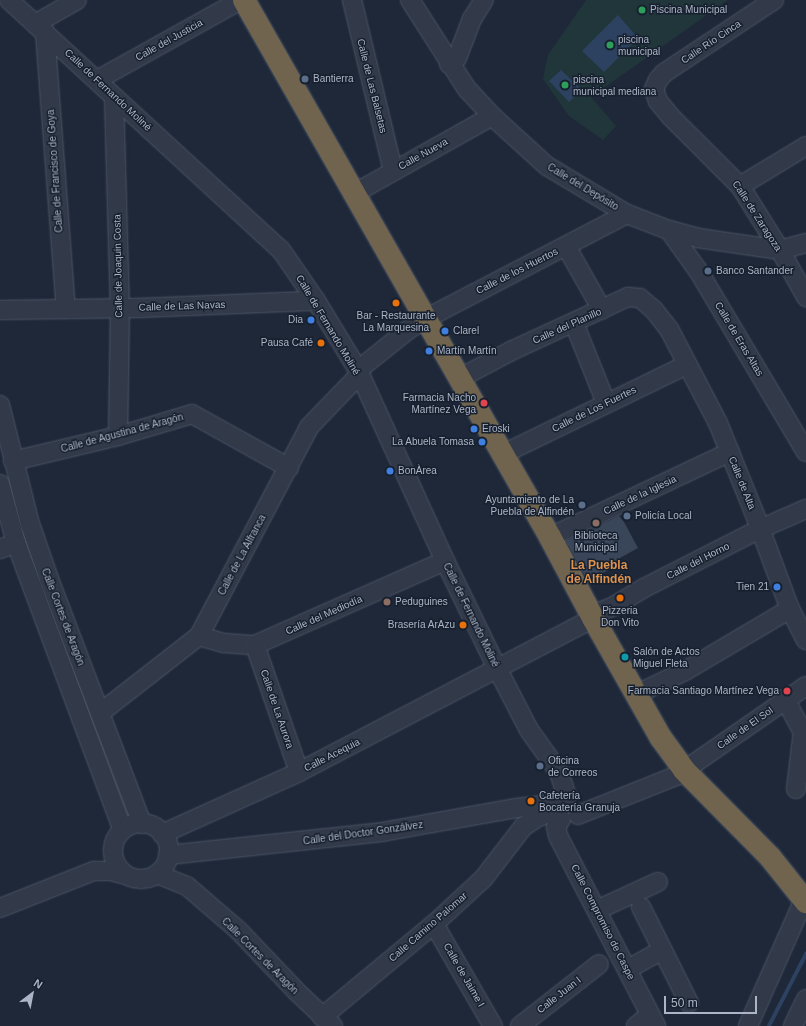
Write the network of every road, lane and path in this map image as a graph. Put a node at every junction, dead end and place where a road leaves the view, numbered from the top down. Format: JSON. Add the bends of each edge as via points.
{"nodes":[{"id":1,"x":9,"y":0,"type":"edge"},
{"id":2,"x":77,"y":0,"type":"edge"},
{"id":3,"x":243,"y":0,"type":"edge"},
{"id":4,"x":352,"y":0,"type":"edge"},
{"id":5,"x":410,"y":0,"type":"edge"},
{"id":6,"x":484,"y":0,"type":"edge"},
{"id":7,"x":774,"y":0,"type":"edge"},
{"id":8,"x":218,"y":6,"type":"edge"},
{"id":9,"x":40,"y":28,"type":"junction"},
{"id":10,"x":449,"y":64,"type":"junction"},
{"id":11,"x":97,"y":80,"type":"junction"},
{"id":12,"x":654,"y":89,"type":"joint"},
{"id":13,"x":114,"y":97,"type":"junction"},
{"id":14,"x":492,"y":116,"type":"junction"},
{"id":15,"x":806,"y":146,"type":"edge"},
{"id":16,"x":393,"y":171,"type":"junction"},
{"id":17,"x":740,"y":186,"type":"junction"},
{"id":18,"x":355,"y":193,"type":"junction"},
{"id":19,"x":627,"y":214,"type":"junction"},
{"id":20,"x":669,"y":230,"type":"junction"},
{"id":21,"x":698,"y":238,"type":"junction"},
{"id":22,"x":806,"y":243,"type":"edge"},
{"id":23,"x":566,"y":246,"type":"junction"},
{"id":24,"x":780,"y":250,"type":"junction"},
{"id":25,"x":690,"y":260,"type":"junction"},
{"id":26,"x":806,"y":297,"type":"edge"},
{"id":27,"x":316,"y":301,"type":"junction"},
{"id":28,"x":120,"y":308,"type":"junction"},
{"id":29,"x":66,"y":309,"type":"junction"},
{"id":30,"x":0,"y":310,"type":"edge"},
{"id":31,"x":602,"y":310,"type":"junction"},
{"id":32,"x":574,"y":322,"type":"junction"},
{"id":33,"x":416,"y":325,"type":"junction"},
{"id":34,"x":669,"y":329,"type":"joint"},
{"id":35,"x":686,"y":365,"type":"junction"},
{"id":36,"x":356,"y":368,"type":"junction"},
{"id":37,"x":457,"y":374,"type":"junction"},
{"id":38,"x":606,"y":403,"type":"junction"},
{"id":39,"x":0,"y":405,"type":"edge"},
{"id":40,"x":118,"y":436,"type":"junction"},
{"id":41,"x":730,"y":452,"type":"junction"},
{"id":42,"x":806,"y":452,"type":"edge"},
{"id":43,"x":503,"y":454,"type":"junction"},
{"id":44,"x":13,"y":461,"type":"junction"},
{"id":45,"x":289,"y":468,"type":"junction"},
{"id":46,"x":0,"y":484,"type":"edge"},
{"id":47,"x":806,"y":509,"type":"edge"},
{"id":48,"x":760,"y":529,"type":"junction"},
{"id":49,"x":550,"y":537,"type":"junction"},
{"id":50,"x":8,"y":546,"type":"edge"},
{"id":51,"x":445,"y":561,"type":"junction"},
{"id":52,"x":790,"y":609,"type":"junction"},
{"id":53,"x":593,"y":618,"type":"junction"},
{"id":54,"x":199,"y":636,"type":"junction"},
{"id":55,"x":806,"y":640,"type":"edge"},
{"id":56,"x":255,"y":645,"type":"junction"},
{"id":57,"x":497,"y":668,"type":"junction"},
{"id":58,"x":806,"y":686,"type":"edge"},
{"id":59,"x":635,"y":695,"type":"junction"},
{"id":60,"x":785,"y":699,"type":"junction"},
{"id":61,"x":100,"y":713,"type":"junction"},
{"id":62,"x":804,"y":735,"type":"edge"},
{"id":63,"x":684,"y":770,"type":"junction"},
{"id":64,"x":299,"y":772,"type":"junction"},
{"id":65,"x":796,"y":789,"type":"dead end"},
{"id":66,"x":517,"y":808,"type":"junction"},
{"id":67,"x":564,"y":809,"type":"junction"},
{"id":68,"x":142,"y":824,"type":"junction"},
{"id":69,"x":522,"y":827,"type":"junction"},
{"id":70,"x":123,"y":830,"type":"junction"},
{"id":71,"x":162,"y":834,"type":"junction"},
{"id":72,"x":114,"y":845,"type":"junction"},
{"id":73,"x":168,"y":856,"type":"junction"},
{"id":74,"x":94,"y":871,"type":"junction"},
{"id":75,"x":157,"y":874,"type":"junction"},
{"id":76,"x":126,"y":875,"type":"junction"},
{"id":77,"x":658,"y":882,"type":"dead end"},
{"id":78,"x":186,"y":886,"type":"junction"},
{"id":79,"x":805,"y":899,"type":"edge"},
{"id":80,"x":2,"y":902,"type":"edge"},
{"id":81,"x":641,"y":907,"type":"dead end"},
{"id":82,"x":597,"y":910,"type":"junction"},
{"id":83,"x":434,"y":924,"type":"junction"},
{"id":84,"x":662,"y":950,"type":"junction"},
{"id":85,"x":599,"y":964,"type":"dead end"},
{"id":86,"x":628,"y":969,"type":"junction"},
{"id":87,"x":806,"y":998,"type":"edge"},
{"id":88,"x":689,"y":1002,"type":"dead end"},
{"id":89,"x":653,"y":1020,"type":"edge"},
{"id":90,"x":328,"y":1022,"type":"edge"},
{"id":91,"x":493,"y":1026,"type":"edge"},
{"id":92,"x":520,"y":1026,"type":"edge"},
{"id":93,"x":636,"y":1026,"type":"edge"},
{"id":94,"x":748,"y":1026,"type":"edge"},
{"id":95,"x":793,"y":1026,"type":"edge"}],
"edges":[{"from":1,"to":9,"type":"street","name":"Calle de Fernando Moliné"},
{"from":2,"to":9,"type":"street"},
{"from":3,"to":8,"type":"street","name":"Calle del Justicia"},
{"from":3,"to":18,"type":"highway"},
{"from":4,"to":16,"type":"street","name":"Calle de Las Balsetas"},
{"from":5,"to":10,"type":"street","name":"Calle del Depósito"},
{"from":6,"to":10,"type":"street","via":[[472,19],[457,58]]},
{"from":7,"to":12,"type":"street","name":"Calle Río Cinca","via":[[664,73]]},
{"from":8,"to":11,"type":"street","name":"Calle del Justicia"},
{"from":9,"to":11,"type":"street","name":"Calle de Fernando Moliné"},
{"from":9,"to":29,"type":"street","name":"Calle de Francisco de Goya"},
{"from":10,"to":14,"type":"street","name":"Calle del Depósito","via":[[467,89]]},
{"from":11,"to":13,"type":"street","name":"Calle de Fernando Moliné"},
{"from":12,"to":17,"type":"street","name":"Calle de Zaragoza","via":[[658,101],[671,117]]},
{"from":13,"to":27,"type":"street","name":"Calle de Fernando Moliné","via":[[281,250]]},
{"from":13,"to":28,"type":"street","name":"Calle de Joaquin Costa"},
{"from":14,"to":16,"type":"street","name":"Calle Nueva"},
{"from":14,"to":19,"type":"street","name":"Calle del Depósito","via":[[547,166]]},
{"from":15,"to":17,"type":"street"},
{"from":16,"to":18,"type":"street","name":"Calle Nueva"},
{"from":17,"to":24,"type":"street","name":"Calle de Zaragoza"},
{"from":18,"to":33,"type":"highway"},
{"from":19,"to":20,"type":"street","name":"Calle del Depósito"},
{"from":19,"to":23,"type":"street","name":"Calle de los Huertos"},
{"from":20,"to":21,"type":"street","name":"Calle del Depósito"},
{"from":20,"to":25,"type":"street","name":"Calle de Eras Altas"},
{"from":21,"to":24,"type":"street","name":"Calle del Depósito"},
{"from":21,"to":25,"type":"street"},
{"from":22,"to":24,"type":"street"},
{"from":23,"to":31,"type":"street"},
{"from":23,"to":33,"type":"street","name":"Calle de los Huertos"},
{"from":24,"to":26,"type":"street","name":"Calle de Zaragoza"},
{"from":25,"to":42,"type":"street","name":"Calle de Eras Altas"},
{"from":27,"to":28,"type":"street","name":"Calle de Las Navas"},
{"from":27,"to":36,"type":"street","name":"Calle de Fernando Moliné"},
{"from":28,"to":29,"type":"street","name":"Calle de Las Navas"},
{"from":28,"to":40,"type":"street","name":"Calle de Joaquin Costa"},
{"from":29,"to":30,"type":"street","name":"Calle de Las Navas"},
{"from":31,"to":32,"type":"street","name":"Calle del Planillo"},
{"from":31,"to":34,"type":"street","name":"Calle del Planillo","via":[[628,297],[640,298],[654,310]]},
{"from":32,"to":37,"type":"street","name":"Calle del Planillo","via":[[462,377]]},
{"from":32,"to":38,"type":"street"},
{"from":33,"to":36,"type":"street","name":"Calle de los Huertos"},
{"from":33,"to":37,"type":"highway"},
{"from":34,"to":35,"type":"street","name":"Calle de Alta"},
{"from":35,"to":38,"type":"street","name":"Calle de Los Fuertes"},
{"from":35,"to":41,"type":"street","name":"Calle de Alta","via":[[718,423]]},
{"from":36,"to":45,"type":"street","name":"Calle de La Alfranca","via":[[309,427]]},
{"from":36,"to":51,"type":"street","name":"Calle de Fernando Moliné"},
{"from":37,"to":43,"type":"highway"},
{"from":38,"to":43,"type":"street","name":"Calle de Los Fuertes"},
{"from":39,"to":44,"type":"street","name":"Calle Cortes de Aragón"},
{"from":40,"to":44,"type":"street","name":"Calle de Agustina de Aragón"},
{"from":40,"to":45,"type":"street","name":"Calle de Agustina de Aragón","via":[[192,414]]},
{"from":41,"to":48,"type":"street","name":"Calle de Alta"},
{"from":41,"to":49,"type":"street","name":"Calle de la Iglesia"},
{"from":43,"to":49,"type":"highway"},
{"from":44,"to":61,"type":"street","name":"Calle Cortes de Aragón","via":[[30,524]]},
{"from":45,"to":54,"type":"street","name":"Calle de La Alfranca"},
{"from":46,"to":50,"type":"street","name":"Calle Cortes de Aragón"},
{"from":47,"to":48,"type":"street","name":"Calle del Horno"},
{"from":48,"to":52,"type":"street","name":"Calle de Alta"},
{"from":48,"to":53,"type":"street","name":"Calle del Horno","via":[[644,588]]},
{"from":49,"to":53,"type":"highway"},
{"from":50,"to":70,"type":"street","name":"Calle Cortes de Aragón"},
{"from":51,"to":56,"type":"street","name":"Calle del Mediodía"},
{"from":51,"to":57,"type":"street","name":"Calle de Fernando Moliné"},
{"from":52,"to":55,"type":"street","name":"Calle de Alta"},
{"from":52,"to":59,"type":"street","via":[[685,671]]},
{"from":53,"to":57,"type":"street","name":"Calle del Horno"},
{"from":53,"to":59,"type":"highway"},
{"from":54,"to":56,"type":"street","name":"Calle del Mediodía","via":[[224,643]]},
{"from":54,"to":61,"type":"street","name":"Calle de La Alfranca"},
{"from":56,"to":64,"type":"street","name":"Calle de La Aurora"},
{"from":57,"to":64,"type":"street","name":"Calle Acequia"},
{"from":57,"to":67,"type":"street","name":"Calle de Fernando Moliné","via":[[529,730],[559,772]]},
{"from":58,"to":60,"type":"street","name":"Calle de El Sol"},
{"from":59,"to":63,"type":"highway"},
{"from":60,"to":62,"type":"street"},
{"from":60,"to":63,"type":"street","name":"Calle de El Sol"},
{"from":61,"to":68,"type":"street","name":"Calle Cortes de Aragón"},
{"from":62,"to":65,"type":"street"},
{"from":63,"to":67,"type":"street","name":"Calle del Doctor Gonzálvez","via":[[676,776]]},
{"from":63,"to":79,"type":"highway","via":[[770,857]]},
{"from":64,"to":71,"type":"street","name":"Calle Acequia"},
{"from":66,"to":67,"type":"street","name":"Calle del Doctor Gonzálvez","via":[[549,804]]},
{"from":66,"to":69,"type":"street"},
{"from":66,"to":73,"type":"street","name":"Calle del Doctor Gonzálvez","via":[[382,832]]},
{"from":67,"to":69,"type":"street","name":"Calle Camino Palomar","via":[[538,817]]},
{"from":67,"to":82,"type":"street","name":"Calle Compromiso de Caspe","via":[[556,831]]},
{"from":68,"to":70,"type":"street","via":[[135,824]]},
{"from":68,"to":71,"type":"street","via":[[150,825]]},
{"from":69,"to":83,"type":"street","name":"Calle Camino Palomar","via":[[483,879]]},
{"from":70,"to":72,"type":"street"},
{"from":71,"to":73,"type":"street","via":[[166,841]]},
{"from":72,"to":74,"type":"street"},
{"from":72,"to":76,"type":"street","via":[[115,863]]},
{"from":73,"to":75,"type":"street"},
{"from":73,"to":78,"type":"street","name":"Calle Cortes de Aragón"},
{"from":74,"to":76,"type":"street","via":[[111,871]]},
{"from":74,"to":80,"type":"street"},
{"from":75,"to":76,"type":"street","via":[[142,879]]},
{"from":75,"to":78,"type":"street","name":"Calle Cortes de Aragón"},
{"from":77,"to":82,"type":"street"},
{"from":78,"to":90,"type":"street","name":"Calle Cortes de Aragón","via":[[238,930]]},
{"from":79,"to":94,"type":"street"},
{"from":81,"to":84,"type":"street"},
{"from":82,"to":86,"type":"street","name":"Calle Compromiso de Caspe"},
{"from":83,"to":90,"type":"street","name":"Calle Camino Palomar"},
{"from":83,"to":91,"type":"street","name":"Calle de Jaime I"},
{"from":84,"to":86,"type":"street"},
{"from":84,"to":88,"type":"street"},
{"from":85,"to":92,"type":"street","name":"Calle Juan I"},
{"from":86,"to":89,"type":"street","name":"Calle Compromiso de Caspe"},
{"from":87,"to":95,"type":"street"},
{"from":89,"to":93,"type":"street"}]}
